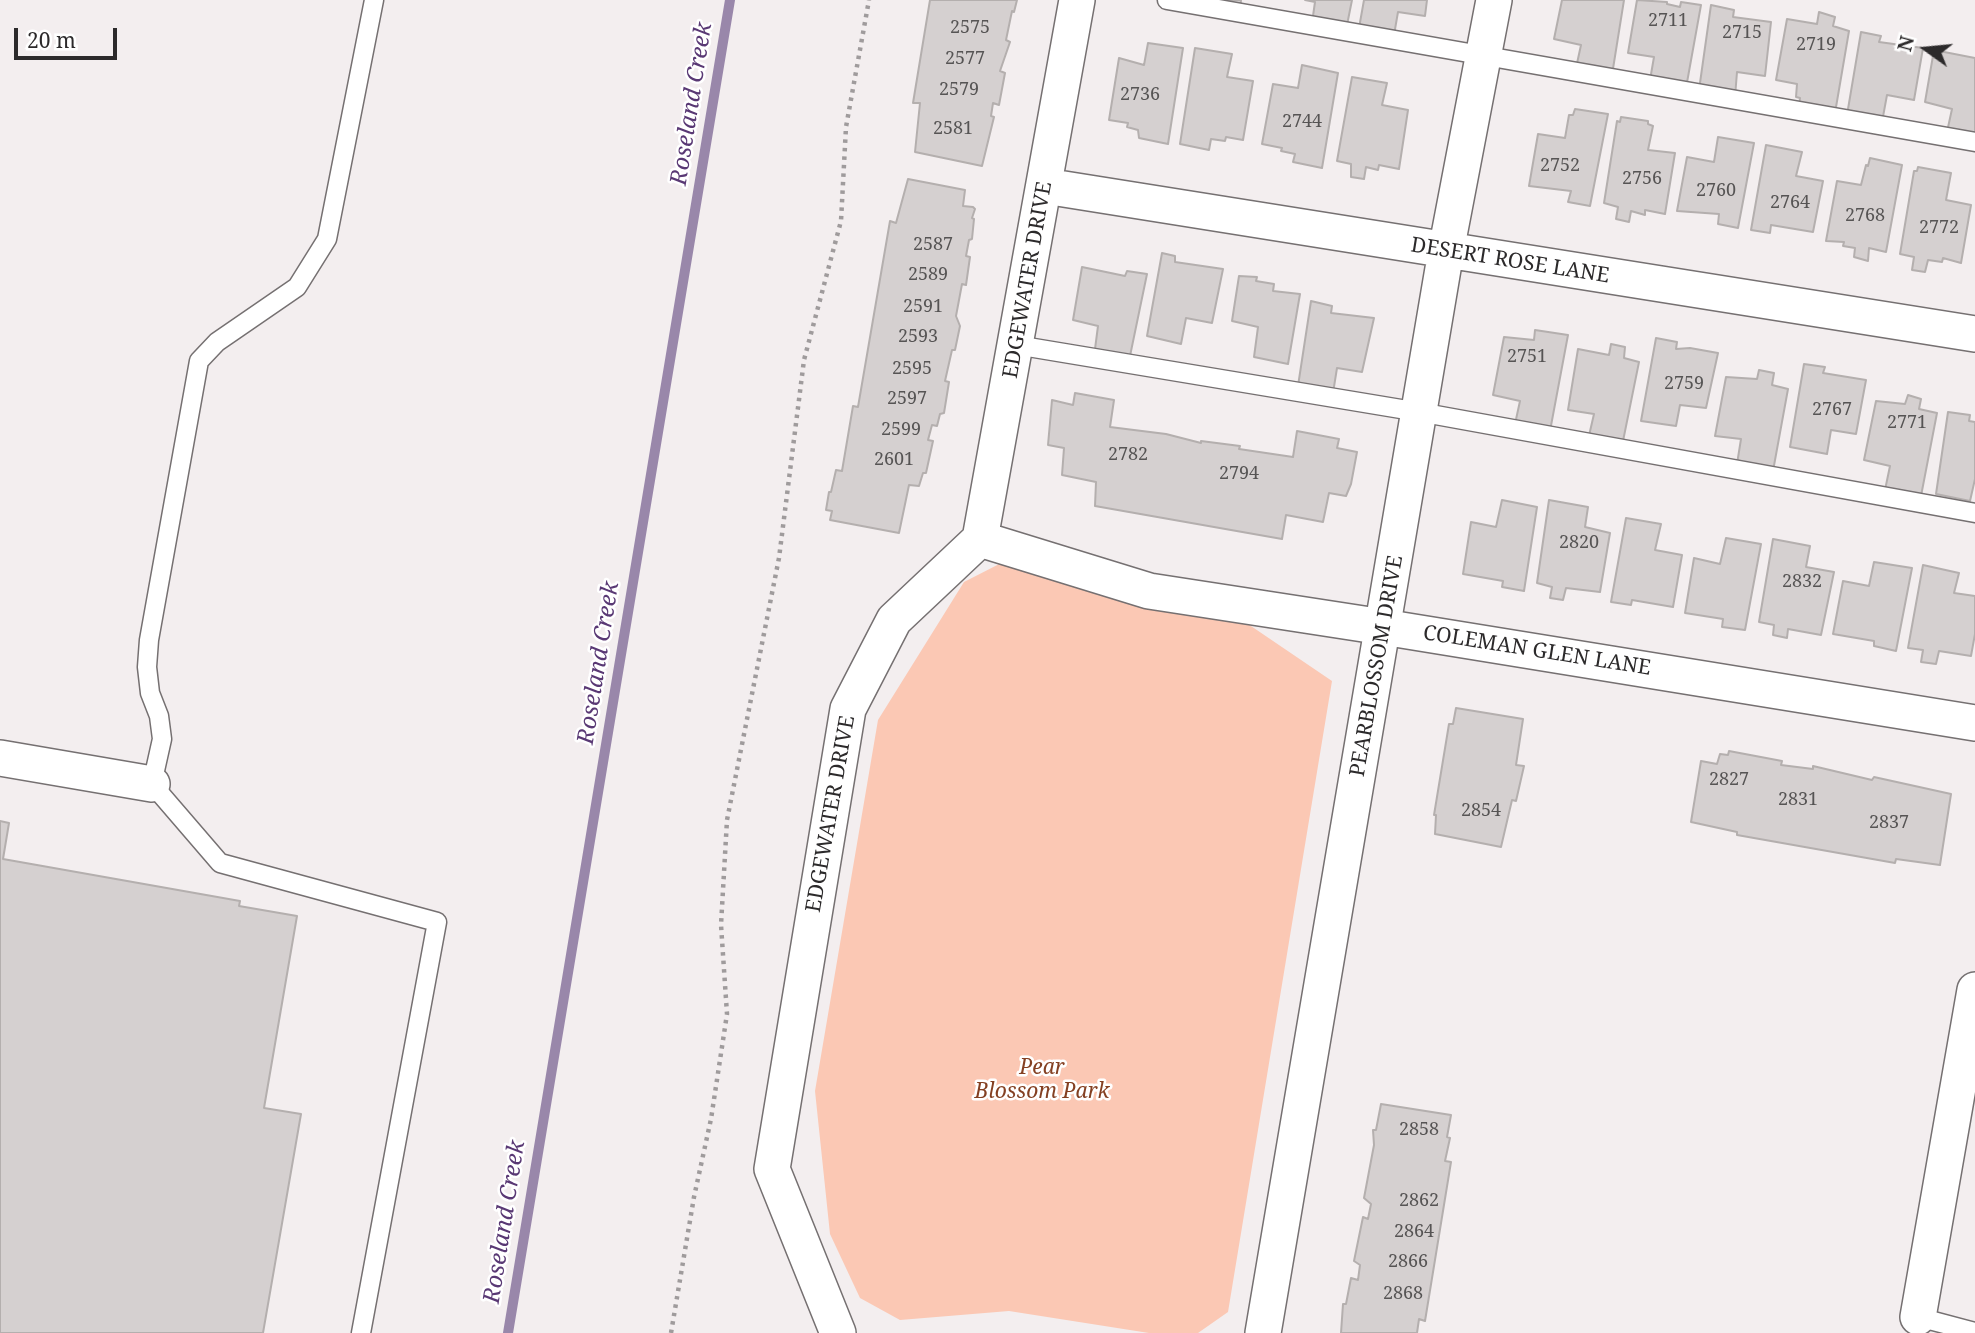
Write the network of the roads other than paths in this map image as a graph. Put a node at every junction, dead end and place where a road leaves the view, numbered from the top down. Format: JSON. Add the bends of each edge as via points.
{"nodes":[{"id":1,"x":374,"y":0,"type":"edge"},
{"id":2,"x":1077,"y":0,"type":"edge"},
{"id":3,"x":1167,"y":0,"type":"edge"},
{"id":4,"x":1494,"y":0,"type":"edge"},
{"id":5,"x":1483,"y":57,"type":"junction"},
{"id":6,"x":1975,"y":142,"type":"edge"},
{"id":7,"x":1045,"y":186,"type":"junction"},
{"id":8,"x":1446,"y":250,"type":"junction"},
{"id":9,"x":1975,"y":334,"type":"edge"},
{"id":10,"x":1016,"y":345,"type":"junction"},
{"id":11,"x":1419,"y":412,"type":"junction"},
{"id":12,"x":1975,"y":513,"type":"edge"},
{"id":13,"x":980,"y":539,"type":"junction"},
{"id":14,"x":1383,"y":626,"type":"junction"},
{"id":15,"x":1975,"y":723,"type":"edge"},
{"id":16,"x":0,"y":758,"type":"edge"},
{"id":17,"x":152,"y":784,"type":"junction"},
{"id":18,"x":1975,"y":990,"type":"edge"},
{"id":19,"x":1918,"y":1317,"type":"joint"},
{"id":20,"x":1975,"y":1332,"type":"edge"},
{"id":21,"x":361,"y":1333,"type":"edge"},
{"id":22,"x":838,"y":1333,"type":"edge"},
{"id":23,"x":1263,"y":1333,"type":"edge"}],
"edges":[{"from":1,"to":17,"type":"lane","via":[[327,239],[297,287],[217,342],[199,361],[149,640],[150,694],[162,739]]},
{"from":2,"to":7,"type":"street","name":"EDGEWATER DRIVE"},
{"from":3,"to":5,"type":"lane"},
{"from":4,"to":5,"type":"street","name":"PEARBLOSSOM DRIVE"},
{"from":5,"to":6,"type":"lane"},
{"from":5,"to":8,"type":"street","name":"PEARBLOSSOM DRIVE"},
{"from":7,"to":8,"type":"street","name":"DESERT ROSE LANE"},
{"from":7,"to":10,"type":"street","name":"EDGEWATER DRIVE"},
{"from":8,"to":9,"type":"street","name":"DESERT ROSE LANE"},
{"from":8,"to":11,"type":"street","name":"PEARBLOSSOM DRIVE"},
{"from":10,"to":11,"type":"lane"},
{"from":10,"to":13,"type":"street","name":"EDGEWATER DRIVE"},
{"from":11,"to":12,"type":"lane"},
{"from":11,"to":14,"type":"street","name":"PEARBLOSSOM DRIVE"},
{"from":13,"to":14,"type":"street","name":"COLEMAN GLEN LANE","via":[[1149,592]]},
{"from":13,"to":22,"type":"street","name":"EDGEWATER DRIVE","via":[[894,620],[848,709],[772,1169]]},
{"from":14,"to":15,"type":"street","name":"COLEMAN GLEN LANE"},
{"from":14,"to":23,"type":"street","name":"PEARBLOSSOM DRIVE"},
{"from":16,"to":17,"type":"street"},
{"from":17,"to":21,"type":"lane","via":[[220,863],[437,922]]},
{"from":18,"to":19,"type":"street"},
{"from":19,"to":20,"type":"lane"}]}
